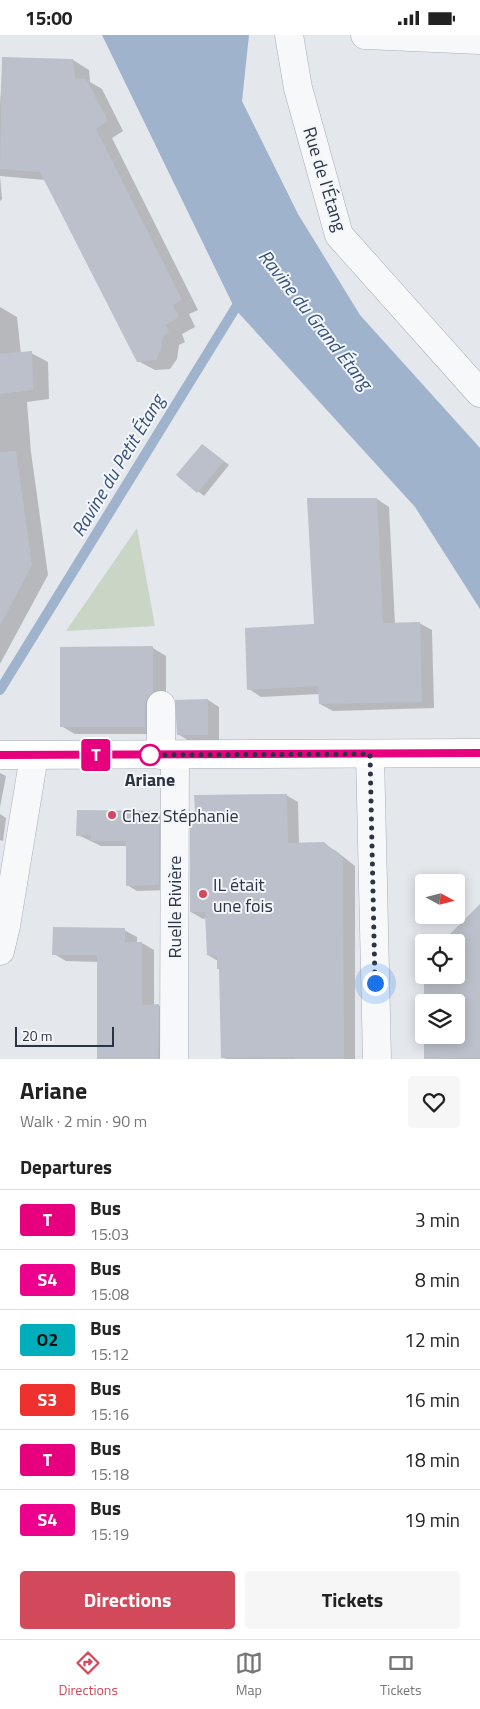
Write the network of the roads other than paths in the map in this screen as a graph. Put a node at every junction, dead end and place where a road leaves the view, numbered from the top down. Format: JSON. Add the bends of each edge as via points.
{"nodes":[{"id":1,"x":289,"y":35,"type":"edge"},
{"id":2,"x":365,"y":35,"type":"edge"},
{"id":3,"x":480,"y":40,"type":"edge"},
{"id":4,"x":480,"y":393,"type":"edge"},
{"id":5,"x":160,"y":705,"type":"dead end"},
{"id":6,"x":480,"y":753,"type":"edge"},
{"id":7,"x":370,"y":754,"type":"junction"},
{"id":8,"x":168,"y":755,"type":"junction"},
{"id":9,"x":14,"y":756,"type":"edge"},
{"id":10,"x":0,"y":951,"type":"edge"},
{"id":11,"x":174,"y":1059,"type":"edge"},
{"id":12,"x":377,"y":1059,"type":"edge"}],
"edges":[{"from":1,"to":4,"type":"street","name":"Rue de l'Étang","via":[[298,88],[340,235]]},
{"from":2,"to":3,"type":"street"},
{"from":5,"to":8,"type":"street","name":"Ruelle Rivière"},
{"from":6,"to":7,"type":"main road"},
{"from":7,"to":8,"type":"main road"},
{"from":7,"to":12,"type":"street"},
{"from":8,"to":9,"type":"main road"},
{"from":8,"to":11,"type":"street","name":"Ruelle Rivière"},
{"from":9,"to":10,"type":"street","via":[[6,926]]}]}
